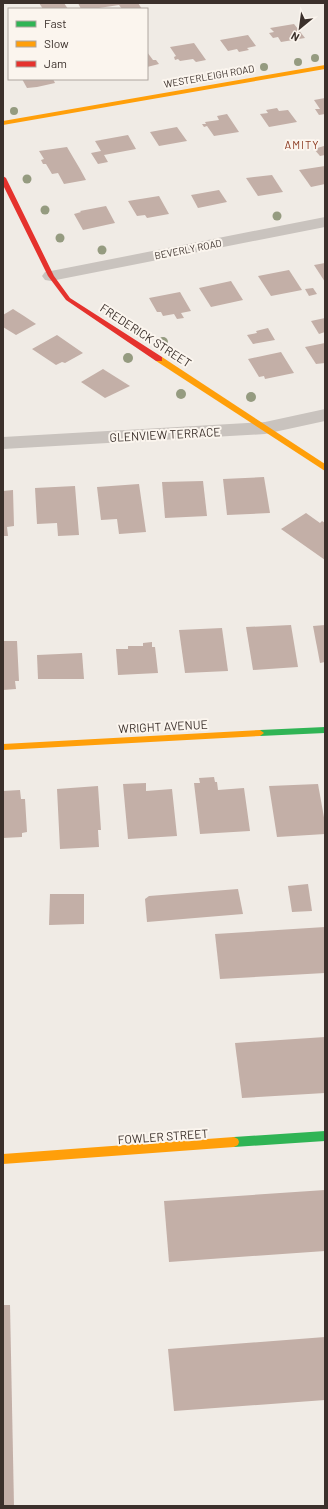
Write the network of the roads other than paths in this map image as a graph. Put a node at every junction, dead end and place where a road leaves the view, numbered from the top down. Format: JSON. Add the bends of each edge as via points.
{"nodes":[{"id":1,"x":325,"y":67,"type":"edge"},
{"id":2,"x":3,"y":123,"type":"edge"},
{"id":3,"x":3,"y":178,"type":"edge"},
{"id":4,"x":325,"y":222,"type":"edge"},
{"id":5,"x":50,"y":276,"type":"junction"},
{"id":6,"x":325,"y":415,"type":"edge"},
{"id":7,"x":265,"y":428,"type":"junction"},
{"id":8,"x":3,"y":443,"type":"edge"},
{"id":9,"x":325,"y":468,"type":"edge"},
{"id":10,"x":325,"y":730,"type":"edge"},
{"id":11,"x":3,"y":746,"type":"edge"},
{"id":12,"x":325,"y":1136,"type":"edge"},
{"id":13,"x":3,"y":1159,"type":"edge"}],
"edges":[{"from":1,"to":2,"type":"street","name":"WESTERLEIGH ROAD"},
{"from":3,"to":5,"type":"street","name":"FREDERICK STREET"},
{"from":4,"to":5,"type":"street","name":"BEVERLY ROAD"},
{"from":5,"to":7,"type":"street","name":"FREDERICK STREET","via":[[68,299]]},
{"from":6,"to":7,"type":"street","name":"GLENVIEW TERRACE"},
{"from":7,"to":8,"type":"street","name":"GLENVIEW TERRACE"},
{"from":7,"to":9,"type":"street","name":"FREDERICK STREET"},
{"from":10,"to":11,"type":"street","name":"WRIGHT AVENUE"},
{"from":12,"to":13,"type":"street","name":"FOWLER STREET"}]}
